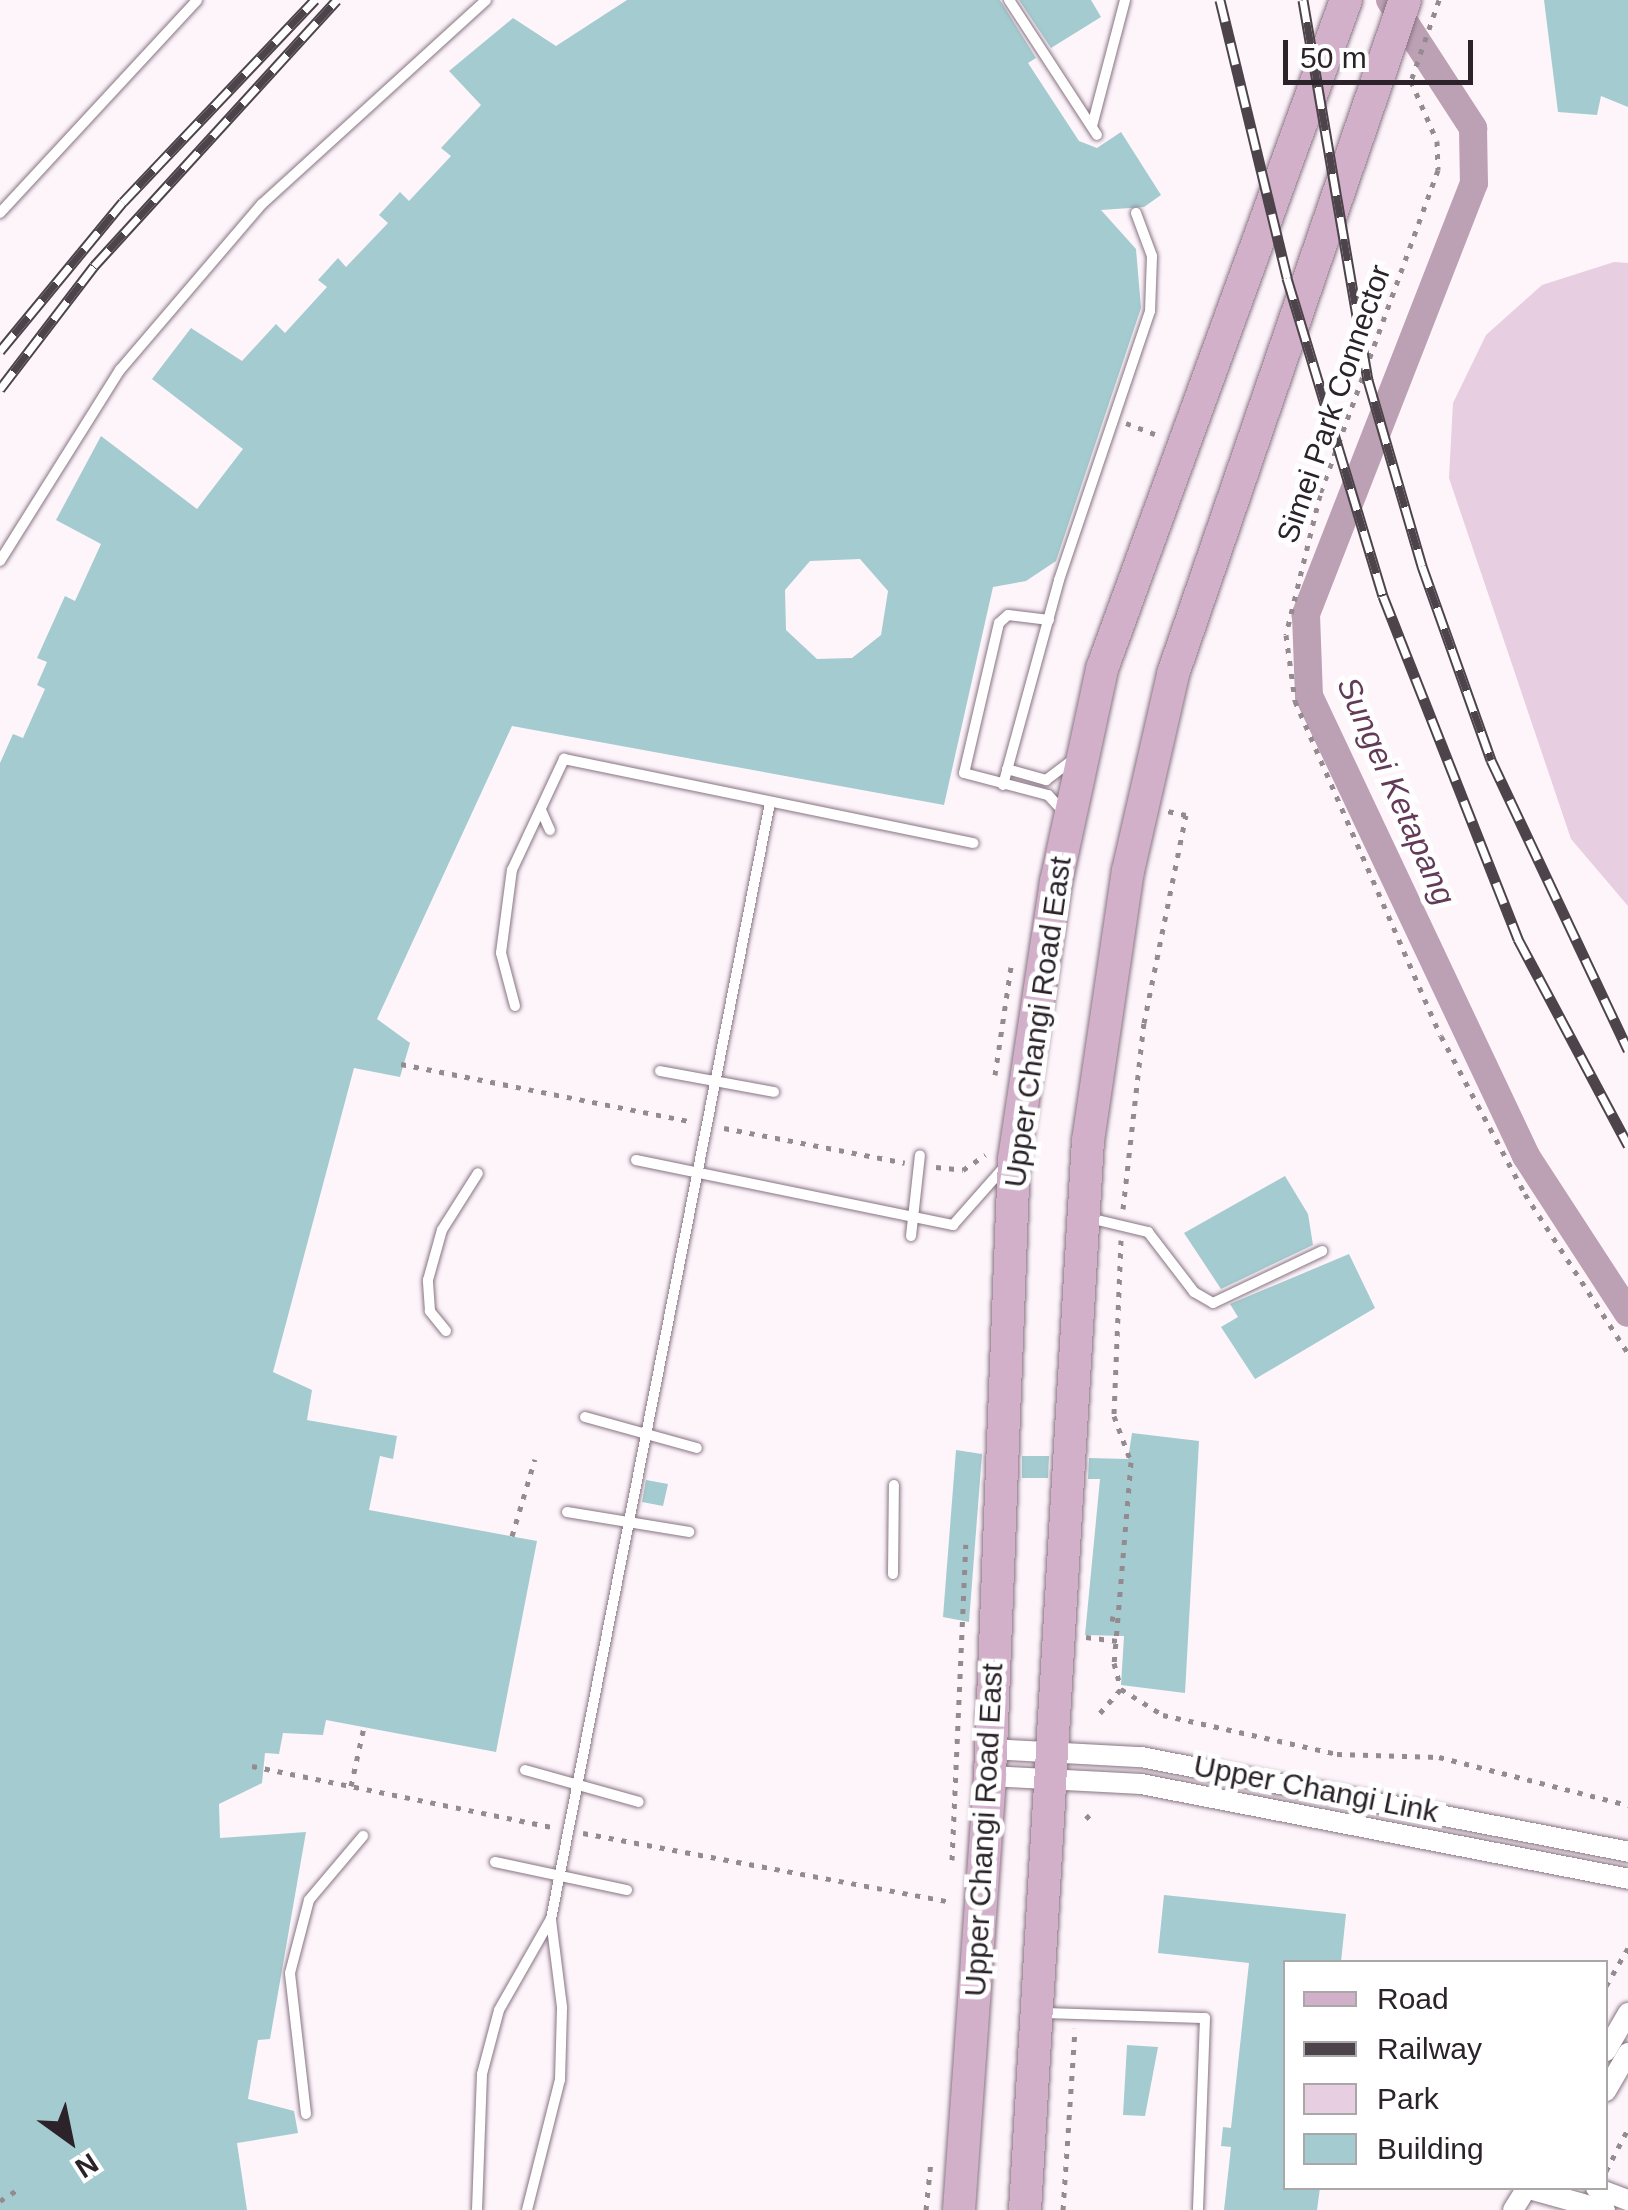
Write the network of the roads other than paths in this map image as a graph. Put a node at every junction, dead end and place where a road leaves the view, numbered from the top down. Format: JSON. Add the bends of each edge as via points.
{"nodes":[{"id":1,"x":197,"y":0,"type":"edge"},
{"id":2,"x":486,"y":0,"type":"edge"},
{"id":3,"x":1009,"y":0,"type":"edge"},
{"id":4,"x":1125,"y":0,"type":"edge"},
{"id":5,"x":1405,"y":0,"type":"edge"},
{"id":6,"x":1344,"y":3,"type":"edge"},
{"id":7,"x":0,"y":212,"type":"edge"},
{"id":8,"x":1136,"y":214,"type":"dead end"},
{"id":9,"x":0,"y":561,"type":"edge"},
{"id":10,"x":1049,"y":620,"type":"junction"},
{"id":11,"x":1084,"y":751,"type":"junction"},
{"id":12,"x":1007,"y":770,"type":"junction"},
{"id":13,"x":1003,"y":784,"type":"junction"},
{"id":14,"x":770,"y":803,"type":"junction"},
{"id":15,"x":541,"y":810,"type":"junction"},
{"id":16,"x":1070,"y":818,"type":"junction"},
{"id":17,"x":550,"y":830,"type":"dead end"},
{"id":18,"x":972,"y":843,"type":"dead end"},
{"id":19,"x":515,"y":1006,"type":"dead end"},
{"id":20,"x":660,"y":1071,"type":"dead end"},
{"id":21,"x":716,"y":1081,"type":"junction"},
{"id":22,"x":774,"y":1092,"type":"dead end"},
{"id":23,"x":920,"y":1155,"type":"dead end"},
{"id":24,"x":1014,"y":1158,"type":"junction"},
{"id":25,"x":636,"y":1160,"type":"dead end"},
{"id":26,"x":698,"y":1172,"type":"junction"},
{"id":27,"x":478,"y":1173,"type":"dead end"},
{"id":28,"x":1083,"y":1217,"type":"junction"},
{"id":29,"x":912,"y":1220,"type":"junction"},
{"id":30,"x":911,"y":1236,"type":"dead end"},
{"id":31,"x":1322,"y":1251,"type":"dead end"},
{"id":32,"x":446,"y":1331,"type":"dead end"},
{"id":33,"x":585,"y":1417,"type":"dead end"},
{"id":34,"x":647,"y":1434,"type":"junction"},
{"id":35,"x":697,"y":1448,"type":"dead end"},
{"id":36,"x":894,"y":1485,"type":"dead end"},
{"id":37,"x":568,"y":1512,"type":"dead end"},
{"id":38,"x":629,"y":1520,"type":"junction"},
{"id":39,"x":689,"y":1532,"type":"dead end"},
{"id":40,"x":893,"y":1574,"type":"dead end"},
{"id":41,"x":990,"y":1762,"type":"junction"},
{"id":42,"x":1052,"y":1764,"type":"junction"},
{"id":43,"x":525,"y":1770,"type":"dead end"},
{"id":44,"x":577,"y":1784,"type":"junction"},
{"id":45,"x":638,"y":1802,"type":"dead end"},
{"id":46,"x":363,"y":1836,"type":"dead end"},
{"id":47,"x":1628,"y":1852,"type":"edge"},
{"id":48,"x":496,"y":1862,"type":"dead end"},
{"id":49,"x":559,"y":1877,"type":"junction"},
{"id":50,"x":1628,"y":1879,"type":"edge"},
{"id":51,"x":627,"y":1890,"type":"dead end"},
{"id":52,"x":550,"y":1919,"type":"junction"},
{"id":53,"x":1628,"y":2013,"type":"edge"},
{"id":54,"x":1036,"y":2014,"type":"junction"},
{"id":55,"x":1608,"y":2048,"type":"edge"},
{"id":56,"x":1628,"y":2054,"type":"edge"},
{"id":57,"x":1608,"y":2087,"type":"edge"},
{"id":58,"x":306,"y":2114,"type":"dead end"},
{"id":59,"x":1601,"y":2190,"type":"edge"},
{"id":60,"x":1548,"y":2197,"type":"edge"},
{"id":61,"x":1628,"y":2200,"type":"edge"},
{"id":62,"x":477,"y":2210,"type":"edge"},
{"id":63,"x":527,"y":2210,"type":"edge"},
{"id":64,"x":959,"y":2210,"type":"edge"},
{"id":65,"x":1025,"y":2210,"type":"edge"},
{"id":66,"x":1198,"y":2210,"type":"edge"},
{"id":67,"x":1606,"y":2210,"type":"edge"}],
"edges":[{"from":1,"to":7,"type":"lane"},
{"from":2,"to":9,"type":"lane","via":[[262,204],[120,370]]},
{"from":3,"to":4,"type":"lane","via":[[1095,130]]},
{"from":5,"to":28,"type":"main road","name":"Upper Changi Road East","via":[[1396,74],[1173,674],[1093,1102]]},
{"from":6,"to":11,"type":"main road","name":"Upper Changi Road East","via":[[1102,669]]},
{"from":8,"to":10,"type":"lane","via":[[1152,256],[1150,311]]},
{"from":10,"to":12,"type":"lane"},
{"from":10,"to":13,"type":"lane","via":[[1008,615],[999,623],[964,773]]},
{"from":11,"to":12,"type":"lane","via":[[1046,780]]},
{"from":11,"to":16,"type":"main road","name":"Upper Changi Road East"},
{"from":12,"to":13,"type":"lane"},
{"from":13,"to":16,"type":"lane","via":[[1048,795]]},
{"from":14,"to":15,"type":"lane","via":[[564,759]]},
{"from":14,"to":18,"type":"lane"},
{"from":14,"to":21,"type":"lane"},
{"from":15,"to":17,"type":"lane"},
{"from":15,"to":19,"type":"lane","via":[[512,870],[501,954]]},
{"from":16,"to":24,"type":"main road","name":"Upper Changi Road East"},
{"from":20,"to":21,"type":"lane"},
{"from":21,"to":22,"type":"lane"},
{"from":21,"to":26,"type":"lane"},
{"from":23,"to":29,"type":"lane"},
{"from":24,"to":29,"type":"lane","via":[[953,1225]]},
{"from":24,"to":41,"type":"main road","name":"Upper Changi Road East"},
{"from":25,"to":26,"type":"lane"},
{"from":26,"to":29,"type":"lane"},
{"from":26,"to":34,"type":"lane"},
{"from":27,"to":32,"type":"lane","via":[[442,1230],[428,1280],[430,1311]]},
{"from":28,"to":31,"type":"lane","via":[[1148,1232],[1194,1292],[1213,1303]]},
{"from":28,"to":42,"type":"main road","name":"Upper Changi Road East"},
{"from":29,"to":30,"type":"lane"},
{"from":33,"to":34,"type":"lane"},
{"from":34,"to":35,"type":"lane"},
{"from":34,"to":38,"type":"lane"},
{"from":36,"to":40,"type":"lane"},
{"from":37,"to":38,"type":"lane"},
{"from":38,"to":39,"type":"lane"},
{"from":38,"to":44,"type":"lane"},
{"from":41,"to":42,"type":"street","name":"Upper Changi Link"},
{"from":41,"to":64,"type":"main road","name":"Upper Changi Road East"},
{"from":42,"to":47,"type":"street","name":"Upper Changi Link","via":[[1141,1758]]},
{"from":42,"to":50,"type":"street","name":"Upper Changi Link"},
{"from":42,"to":54,"type":"main road","name":"Upper Changi Road East"},
{"from":43,"to":44,"type":"lane"},
{"from":44,"to":45,"type":"lane"},
{"from":44,"to":49,"type":"lane"},
{"from":46,"to":58,"type":"lane","via":[[309,1900],[290,1973]]},
{"from":48,"to":49,"type":"lane"},
{"from":49,"to":51,"type":"lane"},
{"from":49,"to":52,"type":"lane"},
{"from":52,"to":62,"type":"lane","via":[[499,2010],[482,2074]]},
{"from":52,"to":63,"type":"lane","via":[[562,2007],[560,2080]]},
{"from":53,"to":55,"type":"street"},
{"from":54,"to":65,"type":"main road","name":"Upper Changi Road East"},
{"from":54,"to":66,"type":"lane","via":[[1205,2018]]},
{"from":56,"to":57,"type":"street"},
{"from":59,"to":61,"type":"street"},
{"from":60,"to":67,"type":"street"}]}
